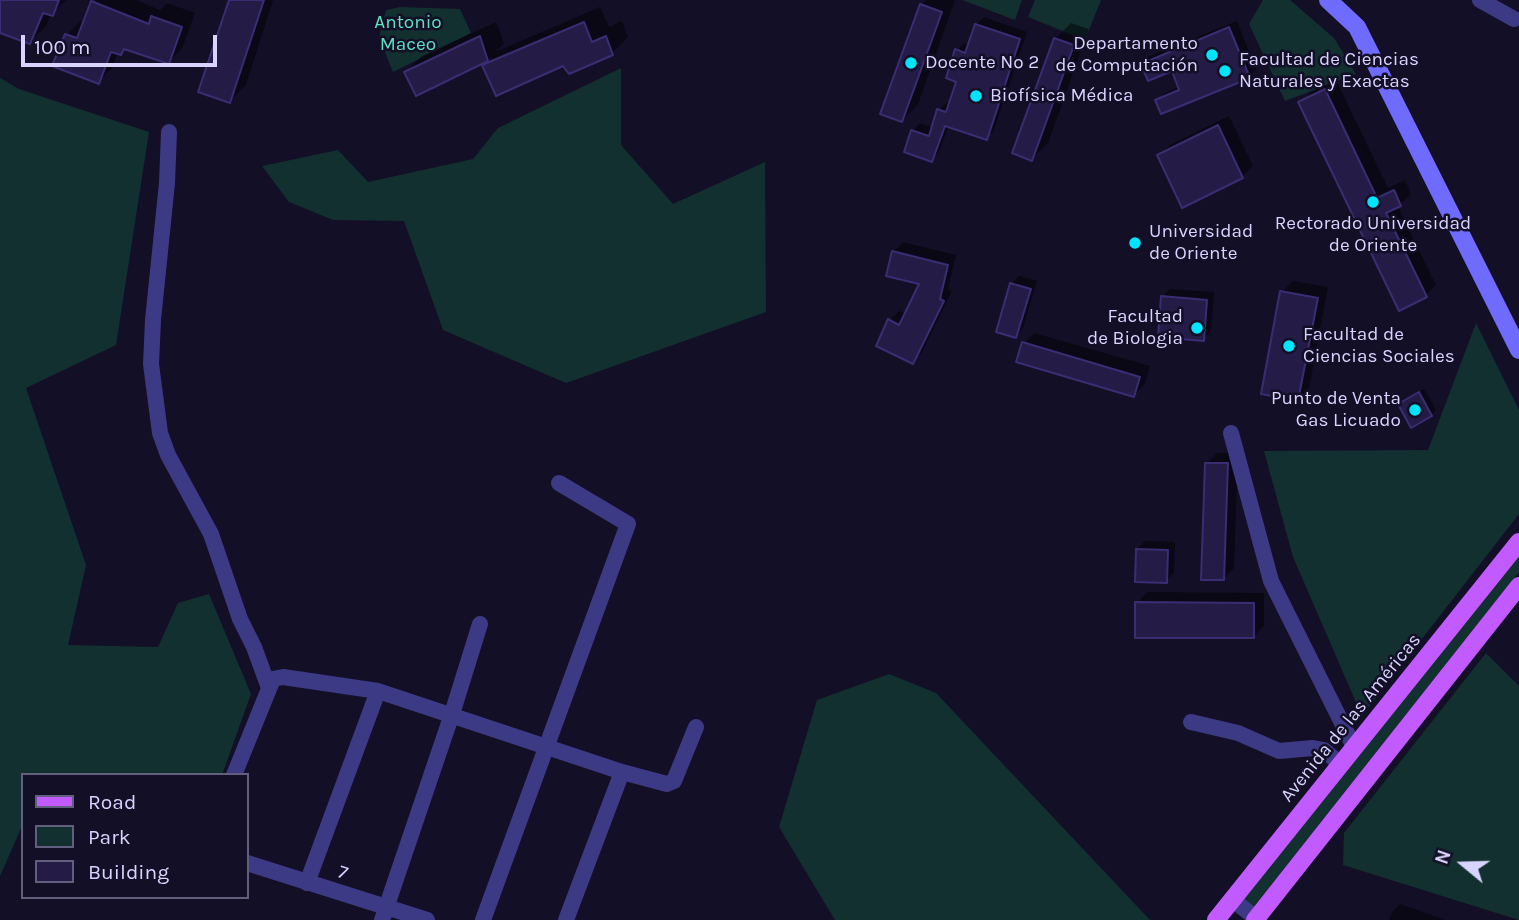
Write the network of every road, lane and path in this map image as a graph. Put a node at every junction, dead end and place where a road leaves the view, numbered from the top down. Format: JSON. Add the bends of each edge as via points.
{"nodes":[{"id":1,"x":1328,"y":0,"type":"edge"},
{"id":2,"x":1480,"y":0,"type":"edge"},
{"id":3,"x":1514,"y":19,"type":"dead end"},
{"id":4,"x":169,"y":132,"type":"dead end"},
{"id":5,"x":1519,"y":350,"type":"edge"},
{"id":6,"x":1231,"y":433,"type":"dead end"},
{"id":7,"x":559,"y":483,"type":"dead end"},
{"id":8,"x":1519,"y":542,"type":"edge"},
{"id":9,"x":1519,"y":586,"type":"edge"},
{"id":10,"x":480,"y":624,"type":"dead end"},
{"id":11,"x":269,"y":688,"type":"junction"},
{"id":12,"x":378,"y":691,"type":"junction"},
{"id":13,"x":453,"y":714,"type":"junction"},
{"id":14,"x":1191,"y":722,"type":"dead end"},
{"id":15,"x":696,"y":727,"type":"dead end"},
{"id":16,"x":547,"y":746,"type":"junction"},
{"id":17,"x":1354,"y":747,"type":"junction"},
{"id":18,"x":1340,"y":764,"type":"junction"},
{"id":19,"x":622,"y":772,"type":"junction"},
{"id":20,"x":235,"y":773,"type":"edge"},
{"id":21,"x":248,"y":863,"type":"edge"},
{"id":22,"x":307,"y":883,"type":"junction"},
{"id":23,"x":1232,"y":899,"type":"junction"},
{"id":24,"x":384,"y":914,"type":"edge"},
{"id":25,"x":1257,"y":919,"type":"edge"},
{"id":26,"x":427,"y":920,"type":"edge"},
{"id":27,"x":483,"y":920,"type":"edge"},
{"id":28,"x":566,"y":920,"type":"edge"},
{"id":29,"x":1216,"y":920,"type":"edge"}],
"edges":[{"from":1,"to":5,"type":"main road","via":[[1357,27]]},
{"from":2,"to":3,"type":"street"},
{"from":4,"to":11,"type":"street","via":[[151,364],[160,433],[211,534]]},
{"from":6,"to":17,"type":"street","via":[[1271,581]]},
{"from":7,"to":16,"type":"street","via":[[628,523]]},
{"from":8,"to":17,"type":"main road","name":"Avenida de las Américas"},
{"from":9,"to":25,"type":"main road"},
{"from":10,"to":13,"type":"street"},
{"from":11,"to":12,"type":"street","via":[[273,679],[283,677]]},
{"from":11,"to":20,"type":"street"},
{"from":12,"to":13,"type":"street"},
{"from":12,"to":22,"type":"street"},
{"from":13,"to":16,"type":"street"},
{"from":13,"to":24,"type":"street"},
{"from":14,"to":18,"type":"street","via":[[1238,733],[1279,751],[1324,750]]},
{"from":15,"to":19,"type":"street","via":[[674,781],[667,784]]},
{"from":16,"to":19,"type":"street"},
{"from":16,"to":27,"type":"street"},
{"from":17,"to":18,"type":"main road","name":"Avenida de las Américas"},
{"from":18,"to":23,"type":"main road","name":"Avenida de las Américas"},
{"from":19,"to":28,"type":"street"},
{"from":21,"to":22,"type":"street","name":"7"},
{"from":22,"to":24,"type":"street","name":"7"},
{"from":23,"to":25,"type":"street"},
{"from":23,"to":29,"type":"main road","name":"Avenida de las Américas"},
{"from":24,"to":26,"type":"street","name":"7"}]}
